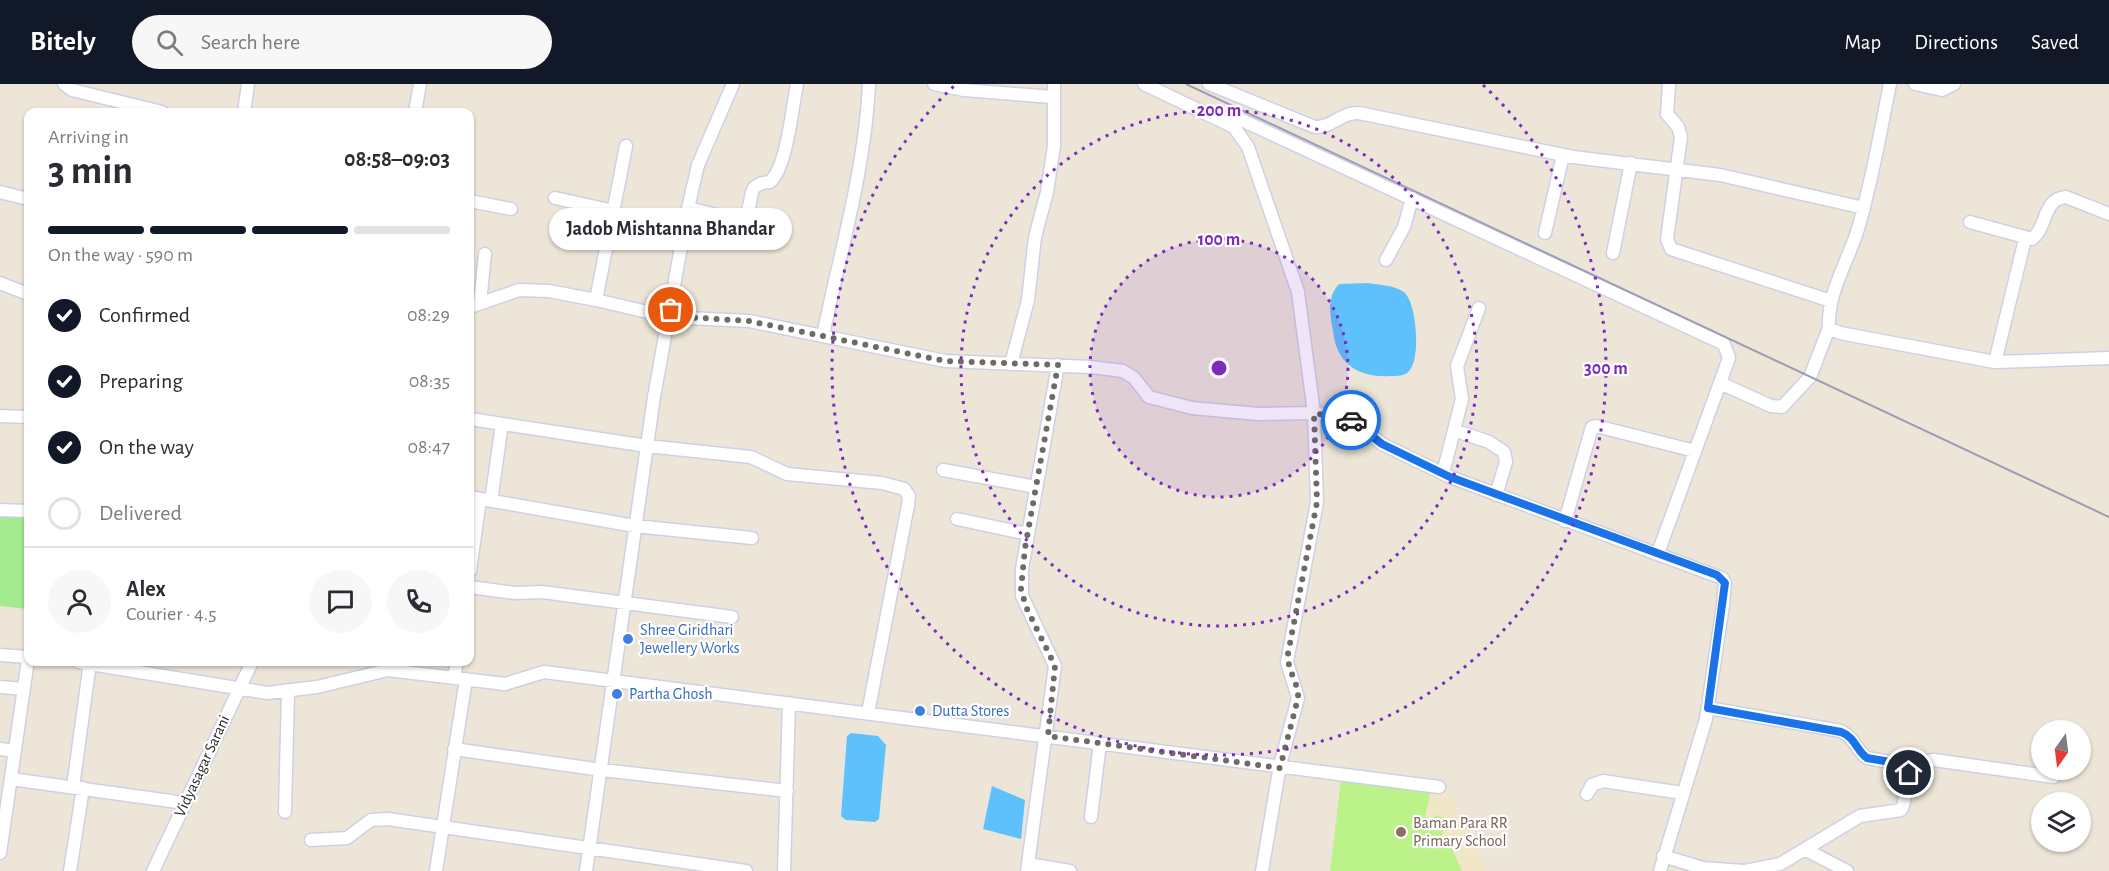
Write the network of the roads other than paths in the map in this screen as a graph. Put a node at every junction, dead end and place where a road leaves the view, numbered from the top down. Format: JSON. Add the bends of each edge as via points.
{"nodes":[{"id":1,"x":64,"y":84,"type":"edge"},
{"id":2,"x":248,"y":84,"type":"edge"},
{"id":3,"x":420,"y":84,"type":"edge"},
{"id":4,"x":732,"y":84,"type":"edge"},
{"id":5,"x":796,"y":84,"type":"edge"},
{"id":6,"x":869,"y":84,"type":"edge"},
{"id":7,"x":934,"y":84,"type":"edge"},
{"id":8,"x":1054,"y":84,"type":"edge"},
{"id":9,"x":1144,"y":84,"type":"edge"},
{"id":10,"x":1209,"y":84,"type":"edge"},
{"id":11,"x":1669,"y":84,"type":"edge"},
{"id":12,"x":1890,"y":84,"type":"edge"},
{"id":13,"x":1915,"y":84,"type":"edge"},
{"id":14,"x":1954,"y":84,"type":"edge"},
{"id":15,"x":1052,"y":97,"type":"junction"},
{"id":16,"x":1238,"y":97,"type":"junction"},
{"id":17,"x":146,"y":108,"type":"edge"},
{"id":18,"x":245,"y":108,"type":"edge"},
{"id":19,"x":416,"y":108,"type":"edge"},
{"id":20,"x":1229,"y":119,"type":"junction"},
{"id":21,"x":626,"y":146,"type":"dead end"},
{"id":22,"x":1563,"y":155,"type":"junction"},
{"id":23,"x":1631,"y":164,"type":"junction"},
{"id":24,"x":1676,"y":168,"type":"junction"},
{"id":25,"x":0,"y":192,"type":"edge"},
{"id":26,"x":24,"y":198,"type":"edge"},
{"id":27,"x":555,"y":198,"type":"dead end"},
{"id":28,"x":1412,"y":198,"type":"junction"},
{"id":29,"x":474,"y":202,"type":"edge"},
{"id":30,"x":688,"y":208,"type":"junction"},
{"id":31,"x":1864,"y":208,"type":"junction"},
{"id":32,"x":511,"y":209,"type":"dead end"},
{"id":33,"x":614,"y":211,"type":"junction"},
{"id":34,"x":2109,"y":214,"type":"edge"},
{"id":35,"x":1970,"y":222,"type":"dead end"},
{"id":36,"x":1545,"y":233,"type":"dead end"},
{"id":37,"x":2025,"y":239,"type":"junction"},
{"id":38,"x":1613,"y":253,"type":"dead end"},
{"id":39,"x":485,"y":254,"type":"dead end"},
{"id":40,"x":1386,"y":260,"type":"dead end"},
{"id":41,"x":0,"y":283,"type":"edge"},
{"id":42,"x":24,"y":292,"type":"edge"},
{"id":43,"x":596,"y":300,"type":"junction"},
{"id":44,"x":1831,"y":301,"type":"junction"},
{"id":45,"x":475,"y":305,"type":"edge"},
{"id":46,"x":1479,"y":308,"type":"dead end"},
{"id":47,"x":669,"y":316,"type":"junction"},
{"id":48,"x":1829,"y":328,"type":"junction"},
{"id":49,"x":823,"y":336,"type":"junction"},
{"id":50,"x":2109,"y":358,"type":"edge"},
{"id":51,"x":1995,"y":362,"type":"junction"},
{"id":52,"x":1011,"y":364,"type":"junction"},
{"id":53,"x":1058,"y":365,"type":"junction"},
{"id":54,"x":1719,"y":383,"type":"junction"},
{"id":55,"x":1314,"y":414,"type":"junction"},
{"id":56,"x":0,"y":416,"type":"edge"},
{"id":57,"x":24,"y":417,"type":"edge"},
{"id":58,"x":474,"y":420,"type":"edge"},
{"id":59,"x":502,"y":424,"type":"junction"},
{"id":60,"x":1454,"y":430,"type":"junction"},
{"id":61,"x":647,"y":446,"type":"junction"},
{"id":62,"x":1695,"y":451,"type":"junction"},
{"id":63,"x":943,"y":470,"type":"dead end"},
{"id":64,"x":1443,"y":473,"type":"junction"},
{"id":65,"x":1036,"y":487,"type":"junction"},
{"id":66,"x":1496,"y":495,"type":"junction"},
{"id":67,"x":480,"y":499,"type":"edge"},
{"id":68,"x":0,"y":510,"type":"edge"},
{"id":69,"x":24,"y":511,"type":"edge"},
{"id":70,"x":957,"y":519,"type":"dead end"},
{"id":71,"x":1565,"y":521,"type":"junction"},
{"id":72,"x":635,"y":526,"type":"junction"},
{"id":73,"x":1028,"y":534,"type":"junction"},
{"id":74,"x":752,"y":538,"type":"dead end"},
{"id":75,"x":474,"y":542,"type":"edge"},
{"id":76,"x":1658,"y":553,"type":"junction"},
{"id":77,"x":474,"y":588,"type":"edge"},
{"id":78,"x":624,"y":601,"type":"junction"},
{"id":79,"x":732,"y":617,"type":"dead end"},
{"id":80,"x":0,"y":655,"type":"edge"},
{"id":81,"x":24,"y":658,"type":"edge"},
{"id":82,"x":27,"y":666,"type":"edge"},
{"id":83,"x":84,"y":666,"type":"edge"},
{"id":84,"x":250,"y":666,"type":"edge"},
{"id":85,"x":457,"y":666,"type":"edge"},
{"id":86,"x":154,"y":667,"type":"edge"},
{"id":87,"x":460,"y":678,"type":"junction"},
{"id":88,"x":614,"y":682,"type":"junction"},
{"id":89,"x":0,"y":687,"type":"edge"},
{"id":90,"x":24,"y":689,"type":"junction"},
{"id":91,"x":238,"y":690,"type":"junction"},
{"id":92,"x":288,"y":692,"type":"junction"},
{"id":93,"x":789,"y":703,"type":"junction"},
{"id":94,"x":1708,"y":708,"type":"junction"},
{"id":95,"x":868,"y":713,"type":"junction"},
{"id":96,"x":1048,"y":736,"type":"junction"},
{"id":97,"x":1100,"y":743,"type":"junction"},
{"id":98,"x":0,"y":749,"type":"edge"},
{"id":99,"x":454,"y":749,"type":"junction"},
{"id":100,"x":15,"y":751,"type":"junction"},
{"id":101,"x":1913,"y":766,"type":"junction"},
{"id":102,"x":1280,"y":768,"type":"junction"},
{"id":103,"x":602,"y":770,"type":"junction"},
{"id":104,"x":2031,"y":774,"type":"edge"},
{"id":105,"x":11,"y":779,"type":"junction"},
{"id":106,"x":78,"y":787,"type":"junction"},
{"id":107,"x":1439,"y":787,"type":"dead end"},
{"id":108,"x":787,"y":791,"type":"junction"},
{"id":109,"x":1682,"y":793,"type":"junction"},
{"id":110,"x":1587,"y":794,"type":"dead end"},
{"id":111,"x":185,"y":803,"type":"junction"},
{"id":112,"x":285,"y":812,"type":"dead end"},
{"id":113,"x":1091,"y":817,"type":"dead end"},
{"id":114,"x":441,"y":828,"type":"junction"},
{"id":115,"x":311,"y":840,"type":"dead end"},
{"id":116,"x":590,"y":849,"type":"junction"},
{"id":117,"x":1806,"y":850,"type":"junction"},
{"id":118,"x":0,"y":853,"type":"edge"},
{"id":119,"x":1663,"y":856,"type":"junction"},
{"id":120,"x":663,"y":865,"type":"edge"},
{"id":121,"x":1028,"y":868,"type":"edge"},
{"id":122,"x":70,"y":871,"type":"edge"},
{"id":123,"x":153,"y":871,"type":"edge"},
{"id":124,"x":436,"y":871,"type":"edge"},
{"id":125,"x":586,"y":871,"type":"edge"},
{"id":126,"x":746,"y":871,"type":"edge"},
{"id":127,"x":784,"y":871,"type":"edge"},
{"id":128,"x":1070,"y":871,"type":"edge"},
{"id":129,"x":1262,"y":871,"type":"edge"},
{"id":130,"x":1660,"y":871,"type":"edge"},
{"id":131,"x":1745,"y":871,"type":"edge"},
{"id":132,"x":1847,"y":871,"type":"edge"}],
"edges":[{"from":1,"to":17,"type":"street","via":[[72,90]]},
{"from":2,"to":18,"type":"street"},
{"from":3,"to":19,"type":"street"},
{"from":4,"to":30,"type":"street","via":[[698,165]]},
{"from":5,"to":30,"type":"street","via":[[777,173],[770,182],[753,187],[745,216],[729,218]]},
{"from":6,"to":49,"type":"street","via":[[858,178]]},
{"from":7,"to":15,"type":"street"},
{"from":8,"to":15,"type":"street"},
{"from":9,"to":20,"type":"street"},
{"from":10,"to":16,"type":"street"},
{"from":11,"to":24,"type":"street","via":[[1667,114],[1681,137]]},
{"from":12,"to":31,"type":"street"},
{"from":13,"to":14,"type":"street","via":[[1942,90]]},
{"from":15,"to":52,"type":"street","via":[[1054,146],[1047,192],[1035,237],[1028,300]]},
{"from":16,"to":20,"type":"street"},
{"from":16,"to":22,"type":"street","via":[[1315,127],[1359,113]]},
{"from":20,"to":28,"type":"street"},
{"from":20,"to":55,"type":"street","via":[[1248,147],[1298,292]]},
{"from":21,"to":33,"type":"street"},
{"from":22,"to":23,"type":"street"},
{"from":22,"to":36,"type":"street"},
{"from":23,"to":24,"type":"street"},
{"from":23,"to":38,"type":"street"},
{"from":24,"to":31,"type":"street","via":[[1748,180]]},
{"from":24,"to":44,"type":"street","via":[[1667,239],[1671,249]]},
{"from":25,"to":26,"type":"street"},
{"from":27,"to":33,"type":"street"},
{"from":28,"to":40,"type":"street","via":[[1404,227]]},
{"from":28,"to":54,"type":"street","via":[[1724,344],[1729,358]]},
{"from":29,"to":32,"type":"street"},
{"from":30,"to":47,"type":"street"},
{"from":31,"to":44,"type":"street"},
{"from":33,"to":43,"type":"street"},
{"from":34,"to":37,"type":"street","via":[[2066,197],[2059,198],[2048,209],[2035,237]]},
{"from":35,"to":37,"type":"street"},
{"from":37,"to":51,"type":"street"},
{"from":39,"to":45,"type":"street"},
{"from":41,"to":42,"type":"street"},
{"from":43,"to":45,"type":"street","via":[[519,290]]},
{"from":43,"to":47,"type":"street"},
{"from":44,"to":48,"type":"street"},
{"from":46,"to":60,"type":"street","via":[[1457,366],[1462,399]]},
{"from":47,"to":49,"type":"street","via":[[749,321]]},
{"from":47,"to":61,"type":"street"},
{"from":48,"to":51,"type":"street"},
{"from":48,"to":54,"type":"street","via":[[1810,377],[1782,407],[1770,406]]},
{"from":49,"to":52,"type":"street","via":[[945,361]]},
{"from":50,"to":51,"type":"street"},
{"from":52,"to":53,"type":"street"},
{"from":53,"to":55,"type":"street","via":[[1124,370],[1149,397],[1172,405],[1258,414]]},
{"from":53,"to":65,"type":"street"},
{"from":54,"to":62,"type":"street"},
{"from":55,"to":64,"type":"street","via":[[1349,418],[1382,444]]},
{"from":55,"to":102,"type":"street","via":[[1317,502],[1288,654],[1288,668],[1298,698]]},
{"from":56,"to":57,"type":"street"},
{"from":58,"to":59,"type":"street"},
{"from":59,"to":61,"type":"street"},
{"from":59,"to":67,"type":"street"},
{"from":60,"to":64,"type":"street"},
{"from":60,"to":66,"type":"street","via":[[1490,442],[1504,452],[1506,462]]},
{"from":61,"to":72,"type":"street"},
{"from":61,"to":95,"type":"street","via":[[751,457],[787,474],[882,483],[904,489],[909,496],[908,505]]},
{"from":62,"to":71,"type":"street","via":[[1592,428]]},
{"from":62,"to":76,"type":"street"},
{"from":63,"to":65,"type":"street"},
{"from":64,"to":66,"type":"street"},
{"from":65,"to":73,"type":"street"},
{"from":66,"to":71,"type":"street"},
{"from":67,"to":72,"type":"street"},
{"from":67,"to":75,"type":"street"},
{"from":68,"to":69,"type":"street"},
{"from":70,"to":73,"type":"street"},
{"from":71,"to":76,"type":"street"},
{"from":72,"to":74,"type":"street"},
{"from":72,"to":78,"type":"street"},
{"from":73,"to":96,"type":"street","via":[[1022,596],[1055,666]]},
{"from":76,"to":94,"type":"street","via":[[1717,575],[1725,583]]},
{"from":77,"to":78,"type":"street"},
{"from":78,"to":79,"type":"street"},
{"from":78,"to":88,"type":"street"},
{"from":80,"to":81,"type":"street"},
{"from":82,"to":90,"type":"street"},
{"from":83,"to":106,"type":"street"},
{"from":84,"to":91,"type":"street","name":"Vidyasagar Sarani"},
{"from":85,"to":87,"type":"street"},
{"from":86,"to":91,"type":"street"},
{"from":87,"to":88,"type":"street","via":[[505,684],[544,672]]},
{"from":87,"to":92,"type":"street","via":[[388,670]]},
{"from":87,"to":99,"type":"street"},
{"from":88,"to":93,"type":"street"},
{"from":88,"to":103,"type":"street"},
{"from":89,"to":90,"type":"street"},
{"from":90,"to":100,"type":"street"},
{"from":91,"to":92,"type":"street"},
{"from":91,"to":111,"type":"street","name":"Vidyasagar Sarani"},
{"from":92,"to":112,"type":"street"},
{"from":93,"to":95,"type":"street"},
{"from":93,"to":108,"type":"street"},
{"from":94,"to":101,"type":"street","via":[[1841,732],[1854,739],[1867,758]]},
{"from":94,"to":109,"type":"street"},
{"from":95,"to":96,"type":"street"},
{"from":96,"to":97,"type":"street"},
{"from":96,"to":121,"type":"street"},
{"from":97,"to":102,"type":"street"},
{"from":97,"to":113,"type":"street"},
{"from":98,"to":100,"type":"street"},
{"from":99,"to":103,"type":"street"},
{"from":99,"to":114,"type":"street"},
{"from":100,"to":105,"type":"street"},
{"from":101,"to":104,"type":"street","via":[[1934,760]]},
{"from":101,"to":117,"type":"street","via":[[1901,810],[1860,816]]},
{"from":102,"to":107,"type":"street"},
{"from":102,"to":129,"type":"street"},
{"from":103,"to":108,"type":"street"},
{"from":103,"to":116,"type":"street"},
{"from":105,"to":106,"type":"street"},
{"from":105,"to":118,"type":"street"},
{"from":106,"to":111,"type":"street"},
{"from":106,"to":122,"type":"street"},
{"from":108,"to":127,"type":"street"},
{"from":109,"to":110,"type":"street","via":[[1604,781],[1592,785]]},
{"from":109,"to":119,"type":"street"},
{"from":111,"to":123,"type":"street","name":"Vidyasagar Sarani"},
{"from":114,"to":115,"type":"street","via":[[377,819],[364,824],[353,837]]},
{"from":114,"to":116,"type":"street"},
{"from":114,"to":124,"type":"street"},
{"from":116,"to":120,"type":"street"},
{"from":116,"to":125,"type":"street"},
{"from":117,"to":131,"type":"street","via":[[1780,864]]},
{"from":117,"to":132,"type":"street"},
{"from":119,"to":130,"type":"street"},
{"from":119,"to":131,"type":"street","via":[[1703,868]]},
{"from":120,"to":126,"type":"street"},
{"from":121,"to":128,"type":"street"}]}
